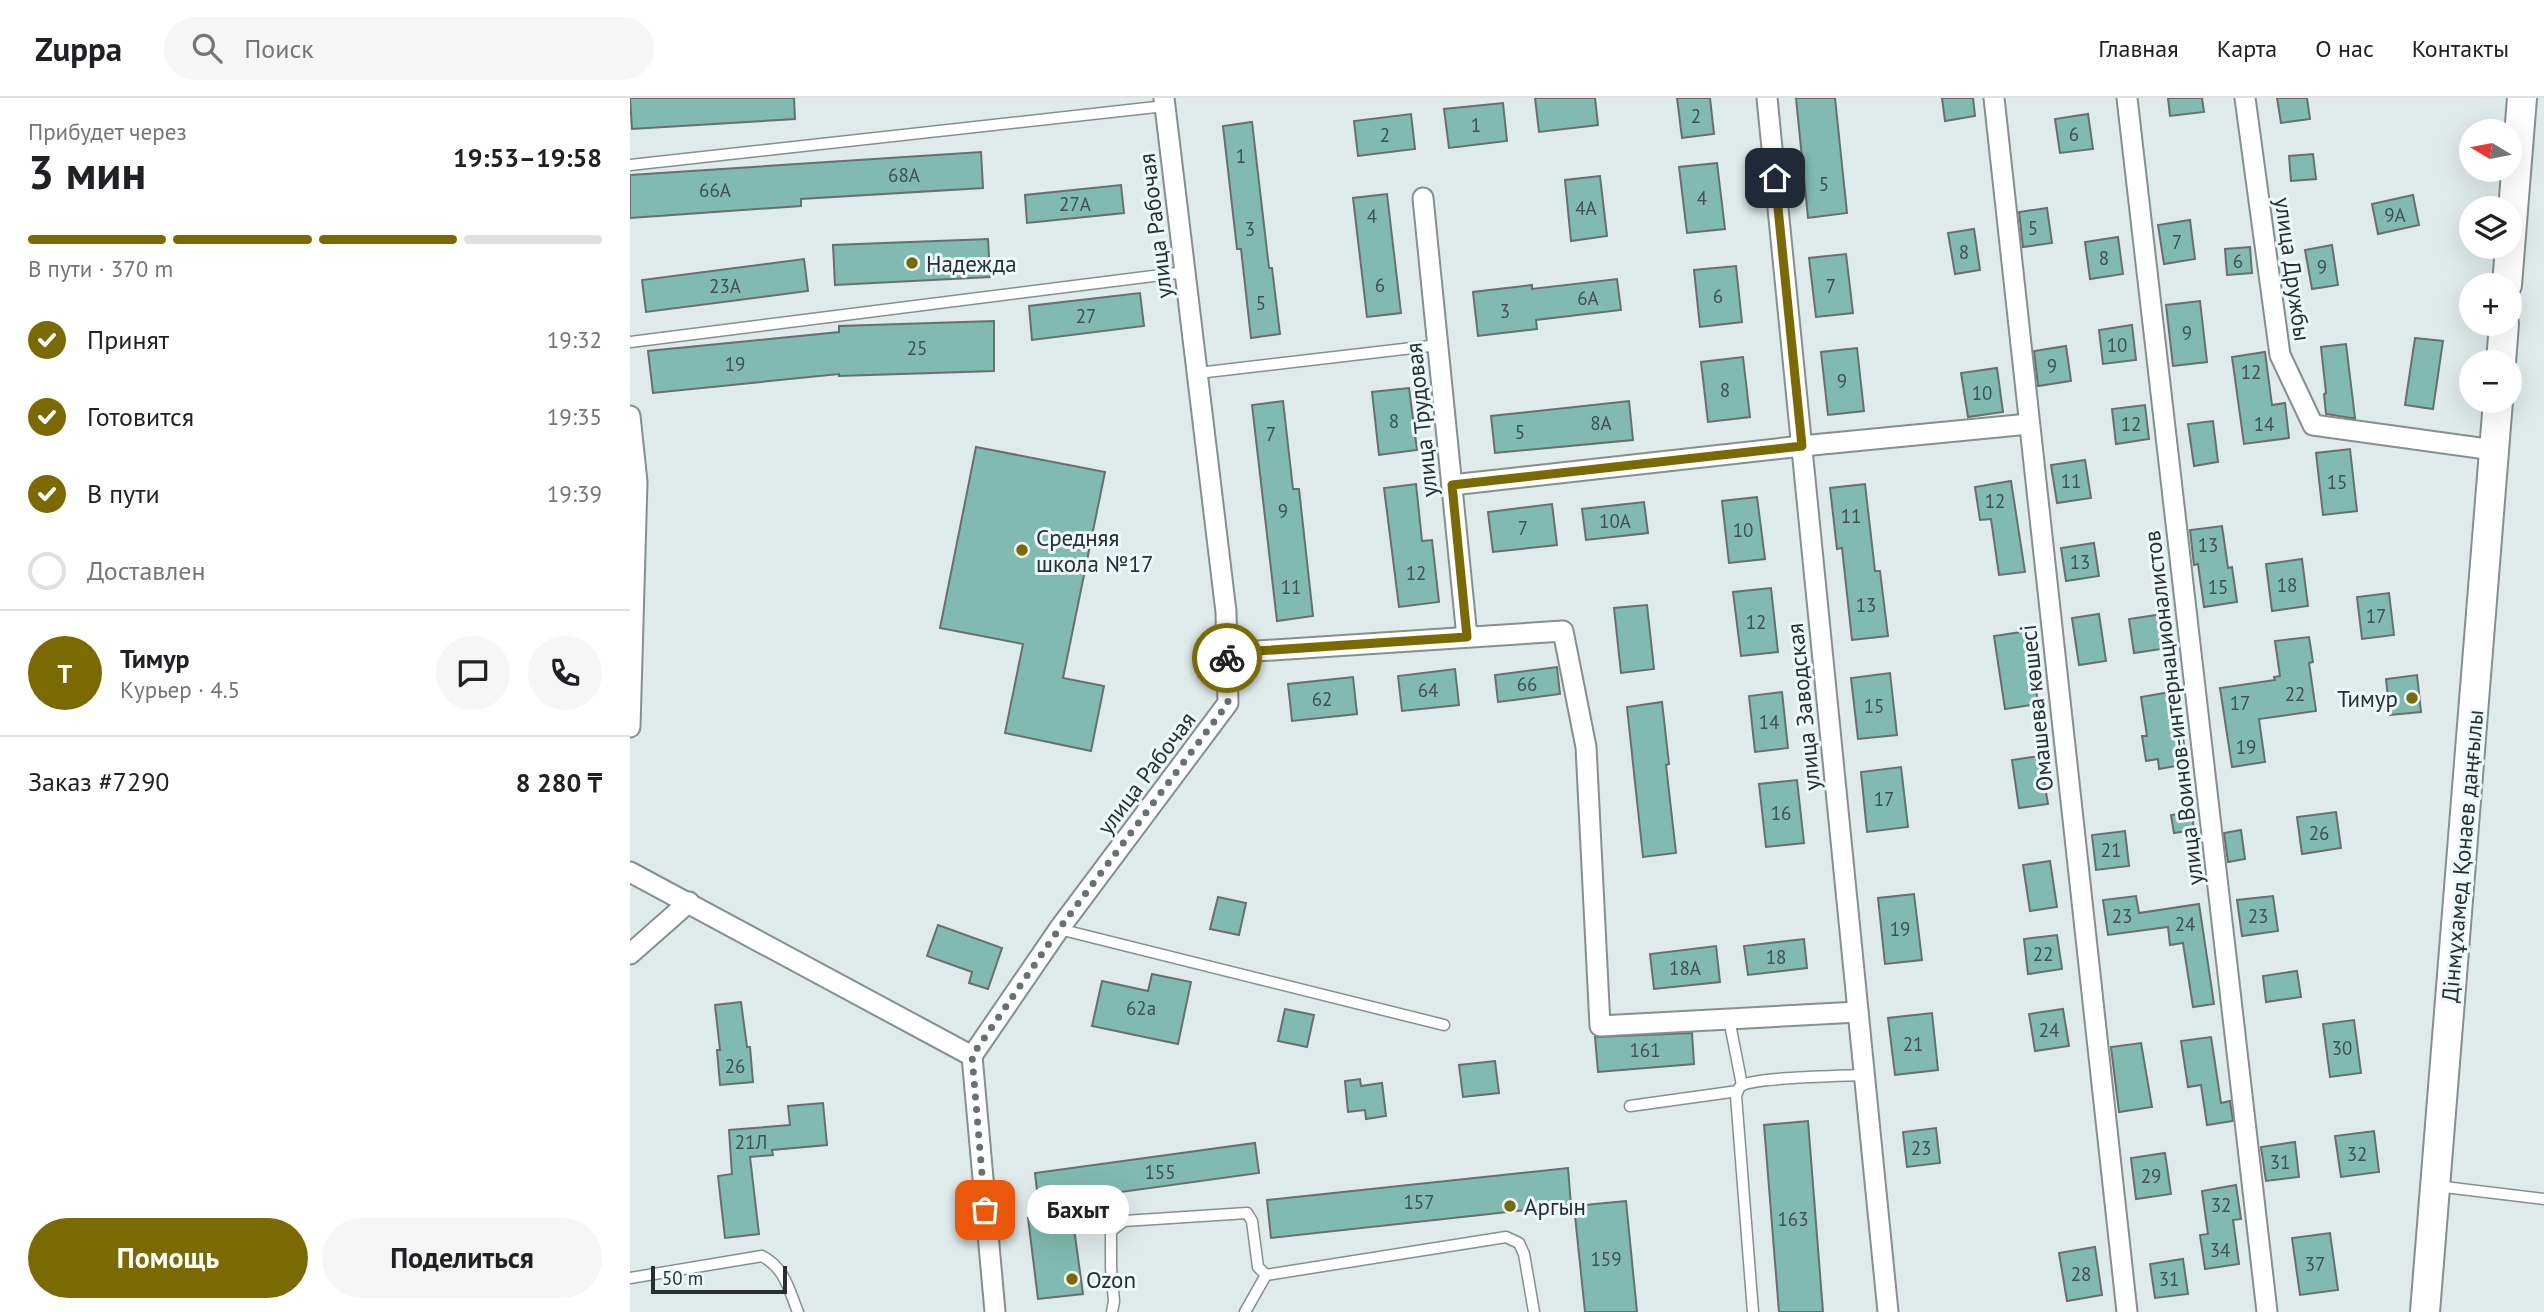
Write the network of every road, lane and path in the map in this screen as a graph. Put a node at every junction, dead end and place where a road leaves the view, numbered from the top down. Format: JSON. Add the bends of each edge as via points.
{"nodes":[{"id":1,"x":1767,"y":98,"type":"edge"},
{"id":2,"x":1994,"y":98,"type":"edge"},
{"id":3,"x":2127,"y":98,"type":"edge"},
{"id":4,"x":2245,"y":98,"type":"edge"},
{"id":5,"x":2522,"y":98,"type":"edge"},
{"id":6,"x":1165,"y":102,"type":"edge"},
{"id":7,"x":630,"y":165,"type":"edge"},
{"id":8,"x":1423,"y":198,"type":"dead end"},
{"id":9,"x":1185,"y":272,"type":"junction"},
{"id":10,"x":2508,"y":273,"type":"edge"},
{"id":11,"x":630,"y":341,"type":"edge"},
{"id":12,"x":1438,"y":345,"type":"junction"},
{"id":13,"x":1198,"y":373,"type":"junction"},
{"id":14,"x":2497,"y":413,"type":"edge"},
{"id":15,"x":630,"y":416,"type":"edge"},
{"id":16,"x":2029,"y":424,"type":"junction"},
{"id":17,"x":631,"y":442,"type":"edge"},
{"id":18,"x":1802,"y":446,"type":"junction"},
{"id":19,"x":2494,"y":450,"type":"junction"},
{"id":20,"x":1452,"y":485,"type":"junction"},
{"id":21,"x":1467,"y":637,"type":"junction"},
{"id":22,"x":1227,"y":653,"type":"junction"},
{"id":23,"x":630,"y":727,"type":"edge"},
{"id":24,"x":630,"y":872,"type":"edge"},
{"id":25,"x":689,"y":902,"type":"junction"},
{"id":26,"x":1059,"y":929,"type":"junction"},
{"id":27,"x":630,"y":954,"type":"edge"},
{"id":28,"x":1858,"y":1012,"type":"junction"},
{"id":29,"x":1729,"y":1019,"type":"junction"},
{"id":30,"x":1444,"y":1025,"type":"dead end"},
{"id":31,"x":972,"y":1056,"type":"junction"},
{"id":32,"x":1865,"y":1075,"type":"junction"},
{"id":33,"x":1740,"y":1088,"type":"junction"},
{"id":34,"x":1630,"y":1107,"type":"dead end"},
{"id":35,"x":2435,"y":1186,"type":"junction"},
{"id":36,"x":2544,"y":1199,"type":"edge"},
{"id":37,"x":1266,"y":1275,"type":"junction"},
{"id":38,"x":630,"y":1278,"type":"edge"},
{"id":39,"x":799,"y":1312,"type":"edge"},
{"id":40,"x":995,"y":1312,"type":"edge"},
{"id":41,"x":1112,"y":1312,"type":"edge"},
{"id":42,"x":1245,"y":1312,"type":"edge"},
{"id":43,"x":1534,"y":1312,"type":"edge"},
{"id":44,"x":1754,"y":1312,"type":"edge"},
{"id":45,"x":1888,"y":1312,"type":"edge"},
{"id":46,"x":2127,"y":1312,"type":"edge"},
{"id":47,"x":2267,"y":1312,"type":"edge"},
{"id":48,"x":2425,"y":1312,"type":"edge"}],
"edges":[{"from":1,"to":18,"type":"street","name":"улица Заводская"},
{"from":2,"to":16,"type":"street","name":"Омашева көшесі"},
{"from":3,"to":47,"type":"street","name":"улица Воинов-интернационалистов"},
{"from":4,"to":19,"type":"street","name":"улица Дружбы","via":[[2280,355],[2313,425]]},
{"from":5,"to":10,"type":"street"},
{"from":6,"to":7,"type":"lane"},
{"from":6,"to":9,"type":"street","name":"улица Рабочая"},
{"from":8,"to":12,"type":"street","name":"улица Трудовая"},
{"from":9,"to":11,"type":"lane"},
{"from":9,"to":13,"type":"street","name":"улица Рабочая"},
{"from":12,"to":13,"type":"lane"},
{"from":12,"to":20,"type":"street","name":"улица Трудовая"},
{"from":13,"to":22,"type":"street","name":"улица Рабочая"},
{"from":14,"to":19,"type":"street","name":"Дінмұхамед Қонаев даңғылы"},
{"from":15,"to":17,"type":"street"},
{"from":16,"to":18,"type":"street"},
{"from":16,"to":46,"type":"street","name":"Омашева көшесі"},
{"from":17,"to":23,"type":"street","via":[[637,482]]},
{"from":18,"to":20,"type":"street"},
{"from":18,"to":28,"type":"street","name":"улица Заводская"},
{"from":19,"to":35,"type":"street","name":"Дінмұхамед Қонаев даңғылы"},
{"from":20,"to":21,"type":"street","name":"улица Трудовая"},
{"from":21,"to":22,"type":"street"},
{"from":21,"to":29,"type":"street","via":[[1563,631],[1586,747],[1600,1026]]},
{"from":22,"to":26,"type":"street","name":"улица Рабочая","via":[[1228,703]]},
{"from":24,"to":25,"type":"street"},
{"from":25,"to":27,"type":"street"},
{"from":25,"to":31,"type":"street"},
{"from":26,"to":30,"type":"lane"},
{"from":26,"to":31,"type":"street","name":"улица Рабочая"},
{"from":28,"to":29,"type":"street"},
{"from":28,"to":32,"type":"street","name":"улица Заводская"},
{"from":29,"to":33,"type":"lane"},
{"from":31,"to":40,"type":"street"},
{"from":32,"to":33,"type":"lane","via":[[1762,1081]]},
{"from":32,"to":45,"type":"street","name":"улица Заводская"},
{"from":33,"to":34,"type":"lane"},
{"from":33,"to":44,"type":"lane","via":[[1736,1096]]},
{"from":35,"to":36,"type":"lane"},
{"from":35,"to":48,"type":"street","name":"Дінмұхамед Қонаев даңғылы"},
{"from":37,"to":41,"type":"lane","via":[[1258,1267],[1247,1213],[1124,1221],[1111,1231]]},
{"from":37,"to":42,"type":"lane"},
{"from":37,"to":43,"type":"lane","via":[[1506,1237],[1519,1243],[1524,1254]]},
{"from":38,"to":39,"type":"lane","via":[[762,1256],[782,1272]]}]}
